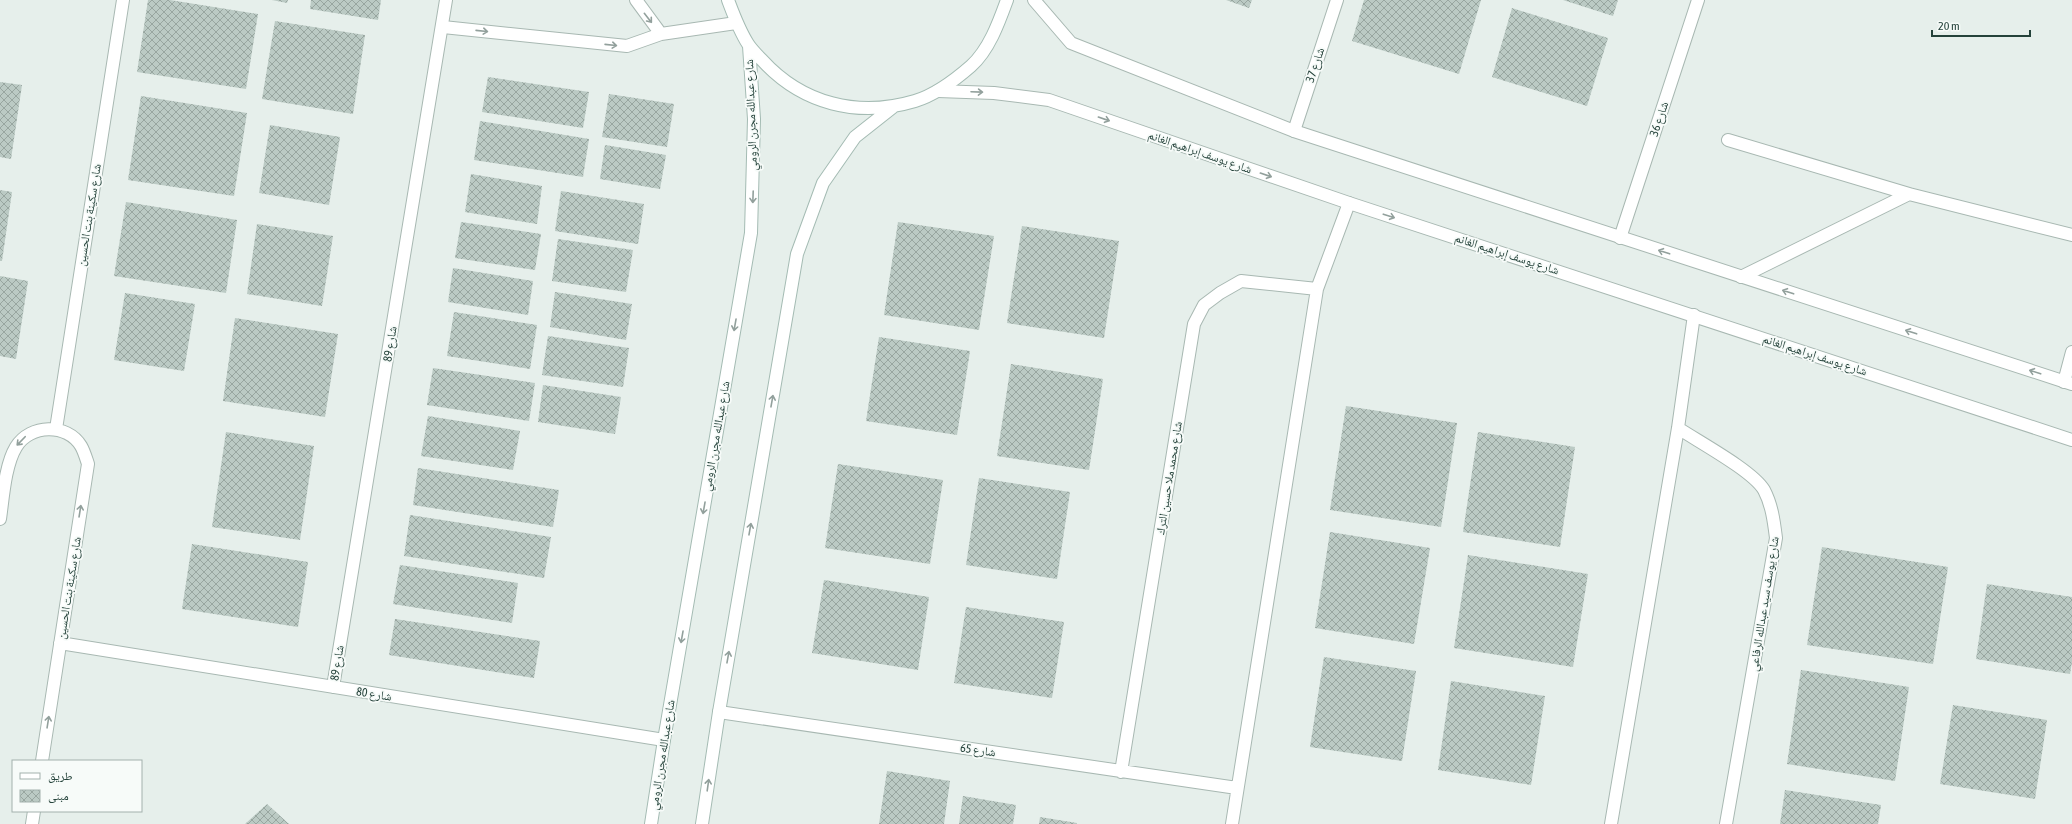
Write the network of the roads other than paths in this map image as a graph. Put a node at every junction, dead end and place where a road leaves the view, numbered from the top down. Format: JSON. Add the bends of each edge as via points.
{"nodes":[{"id":1,"x":123,"y":0,"type":"edge"},
{"id":2,"x":446,"y":0,"type":"edge"},
{"id":3,"x":636,"y":0,"type":"edge"},
{"id":4,"x":728,"y":0,"type":"edge"},
{"id":5,"x":1007,"y":0,"type":"edge"},
{"id":6,"x":1034,"y":0,"type":"edge"},
{"id":7,"x":1337,"y":0,"type":"edge"},
{"id":8,"x":1698,"y":0,"type":"edge"},
{"id":9,"x":736,"y":23,"type":"junction"},
{"id":10,"x":443,"y":27,"type":"junction"},
{"id":11,"x":661,"y":34,"type":"junction"},
{"id":12,"x":749,"y":46,"type":"junction"},
{"id":13,"x":938,"y":91,"type":"junction"},
{"id":14,"x":893,"y":107,"type":"junction"},
{"id":15,"x":1294,"y":131,"type":"junction"},
{"id":16,"x":1728,"y":140,"type":"dead end"},
{"id":17,"x":1909,"y":194,"type":"junction"},
{"id":18,"x":1349,"y":203,"type":"junction"},
{"id":19,"x":2072,"y":235,"type":"edge"},
{"id":20,"x":1620,"y":238,"type":"junction"},
{"id":21,"x":1741,"y":277,"type":"junction"},
{"id":22,"x":1317,"y":289,"type":"junction"},
{"id":23,"x":1694,"y":315,"type":"junction"},
{"id":24,"x":2072,"y":352,"type":"edge"},
{"id":25,"x":2068,"y":383,"type":"edge"},
{"id":26,"x":1678,"y":428,"type":"junction"},
{"id":27,"x":56,"y":429,"type":"junction"},
{"id":28,"x":2072,"y":440,"type":"edge"},
{"id":29,"x":0,"y":519,"type":"edge"},
{"id":30,"x":60,"y":643,"type":"junction"},
{"id":31,"x":333,"y":687,"type":"junction"},
{"id":32,"x":719,"y":712,"type":"junction"},
{"id":33,"x":664,"y":740,"type":"junction"},
{"id":34,"x":42,"y":760,"type":"edge"},
{"id":35,"x":1121,"y":772,"type":"junction"},
{"id":36,"x":1237,"y":788,"type":"junction"},
{"id":37,"x":34,"y":812,"type":"edge"},
{"id":38,"x":32,"y":824,"type":"edge"},
{"id":39,"x":651,"y":824,"type":"edge"},
{"id":40,"x":702,"y":824,"type":"edge"},
{"id":41,"x":1232,"y":824,"type":"edge"},
{"id":42,"x":1611,"y":824,"type":"edge"},
{"id":43,"x":1726,"y":824,"type":"edge"}],
"edges":[{"from":1,"to":27,"type":"street","name":"شارع سكينة بنت الحسين"},
{"from":2,"to":10,"type":"street","name":"شارع 89"},
{"from":3,"to":11,"type":"street","one_way":true},
{"from":4,"to":9,"type":"street"},
{"from":5,"to":13,"type":"street","via":[[996,31],[972,66]]},
{"from":6,"to":15,"type":"street","via":[[1071,43]]},
{"from":7,"to":15,"type":"street","name":"شارع 37"},
{"from":8,"to":20,"type":"street","name":"شارع 36"},
{"from":9,"to":11,"type":"street"},
{"from":9,"to":12,"type":"street"},
{"from":10,"to":11,"type":"street","one_way":true,"via":[[627,46]]},
{"from":10,"to":31,"type":"street","name":"شارع 89"},
{"from":12,"to":14,"type":"street","via":[[777,76],[812,98],[852,108]]},
{"from":12,"to":33,"type":"street","name":"شارع عبدالله مجرن الرومي","one_way":true,"via":[[754,118],[751,233]]},
{"from":13,"to":14,"type":"street","via":[[916,101]]},
{"from":13,"to":18,"type":"street","name":"شارع يوسف إبراهيم الغانم","one_way":true,"via":[[994,93],[1049,100]]},
{"from":32,"to":14,"type":"street","one_way":true,"via":[[797,254],[823,183],[855,137]]},
{"from":15,"to":20,"type":"street"},
{"from":16,"to":17,"type":"street"},
{"from":17,"to":19,"type":"street"},
{"from":17,"to":21,"type":"street"},
{"from":18,"to":22,"type":"street"},
{"from":18,"to":23,"type":"street","name":"شارع يوسف إبراهيم الغانم","one_way":true},
{"from":21,"to":20,"type":"street","one_way":true},
{"from":25,"to":21,"type":"street","one_way":true},
{"from":22,"to":35,"type":"street","name":"شارع محمد ملا حسين الترك","via":[[1241,281],[1204,305],[1194,324]]},
{"from":22,"to":36,"type":"street"},
{"from":23,"to":26,"type":"street"},
{"from":23,"to":28,"type":"street","name":"شارع يوسف إبراهيم الغانم"},
{"from":24,"to":25,"type":"street"},
{"from":26,"to":42,"type":"street"},
{"from":26,"to":43,"type":"street","name":"شارع يوسف سيد عبدالله الرفاعي","via":[[1755,478],[1764,491],[1772,511],[1776,538]]},
{"from":27,"to":29,"type":"street","one_way":true,"via":[[42,429],[27,434],[16,446],[9,464]]},
{"from":30,"to":27,"type":"street","name":"شارع سكينة بنت الحسين","one_way":true,"via":[[88,464],[81,446],[70,435]]},
{"from":30,"to":31,"type":"street","name":"شارع 80"},
{"from":34,"to":30,"type":"street","name":"شارع سكينة بنت الحسين","one_way":true},
{"from":31,"to":33,"type":"street","name":"شارع 80"},
{"from":32,"to":35,"type":"street","name":"شارع 65"},
{"from":40,"to":32,"type":"street","one_way":true},
{"from":33,"to":39,"type":"street","name":"شارع عبدالله مجرن الرومي"},
{"from":35,"to":36,"type":"street","name":"شارع 65"},
{"from":36,"to":41,"type":"street"},
{"from":37,"to":38,"type":"street"}]}
